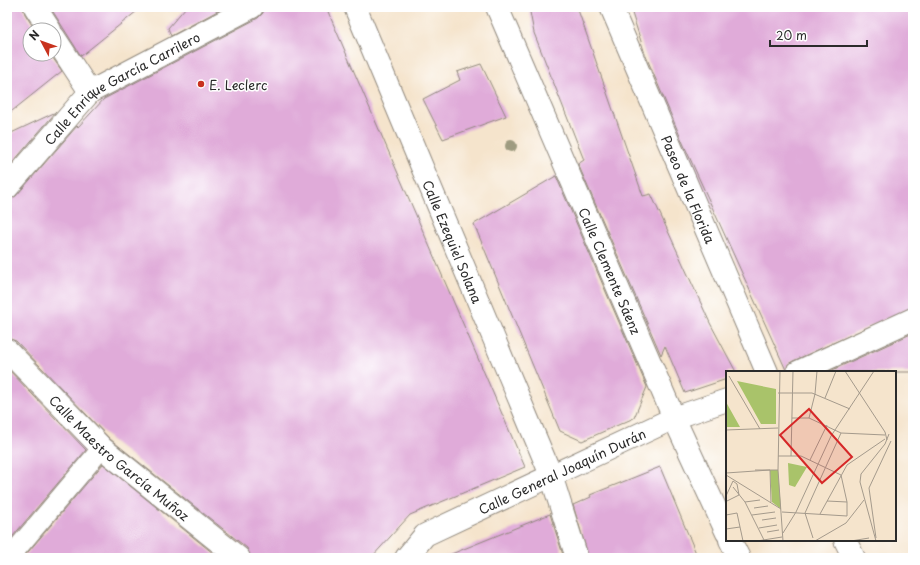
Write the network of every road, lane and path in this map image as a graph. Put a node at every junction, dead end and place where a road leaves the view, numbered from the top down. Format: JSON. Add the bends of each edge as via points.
{"nodes":[{"id":1,"x":35,"y":7,"type":"edge"},
{"id":2,"x":252,"y":7,"type":"edge"},
{"id":3,"x":355,"y":7,"type":"edge"},
{"id":4,"x":497,"y":7,"type":"edge"},
{"id":5,"x":611,"y":7,"type":"edge"},
{"id":6,"x":45,"y":22,"type":"edge"},
{"id":7,"x":62,"y":49,"type":"edge"},
{"id":8,"x":90,"y":92,"type":"junction"},
{"id":9,"x":7,"y":188,"type":"edge"},
{"id":10,"x":913,"y":319,"type":"edge"},
{"id":11,"x":7,"y":350,"type":"edge"},
{"id":12,"x":767,"y":371,"type":"edge"},
{"id":13,"x":800,"y":371,"type":"edge"},
{"id":14,"x":726,"y":400,"type":"edge"},
{"id":15,"x":674,"y":418,"type":"junction"},
{"id":16,"x":102,"y":448,"type":"junction"},
{"id":17,"x":551,"y":475,"type":"junction"},
{"id":18,"x":726,"y":531,"type":"edge"},
{"id":19,"x":730,"y":541,"type":"edge"},
{"id":20,"x":846,"y":541,"type":"edge"},
{"id":21,"x":9,"y":558,"type":"edge"},
{"id":22,"x":239,"y":558,"type":"edge"},
{"id":23,"x":406,"y":558,"type":"edge"},
{"id":24,"x":577,"y":558,"type":"edge"},
{"id":25,"x":739,"y":558,"type":"edge"},
{"id":26,"x":854,"y":558,"type":"edge"}],
"edges":[{"from":1,"to":6,"type":"street"},
{"from":2,"to":8,"type":"street","name":"Calle Enrique García Carrilero"},
{"from":3,"to":17,"type":"street","name":"Calle Ezequiel Solana"},
{"from":4,"to":15,"type":"street","name":"Calle Clemente Sáenz"},
{"from":5,"to":12,"type":"street","name":"Paseo de la Florida"},
{"from":7,"to":8,"type":"street"},
{"from":8,"to":9,"type":"street","name":"Calle Enrique García Carrilero"},
{"from":10,"to":13,"type":"street"},
{"from":11,"to":16,"type":"street","name":"Calle Maestro García Muñoz"},
{"from":14,"to":15,"type":"street","name":"Calle General Joaquín Durán"},
{"from":15,"to":17,"type":"street","name":"Calle General Joaquín Durán"},
{"from":15,"to":18,"type":"street","name":"Calle Clemente Sáenz"},
{"from":16,"to":21,"type":"lane"},
{"from":16,"to":22,"type":"street","name":"Calle Maestro García Muñoz"},
{"from":17,"to":23,"type":"street","name":"Calle General Joaquín Durán","via":[[425,535]]},
{"from":17,"to":24,"type":"street","name":"Calle Ezequiel Solana"},
{"from":19,"to":25,"type":"street"},
{"from":20,"to":26,"type":"street"}]}
